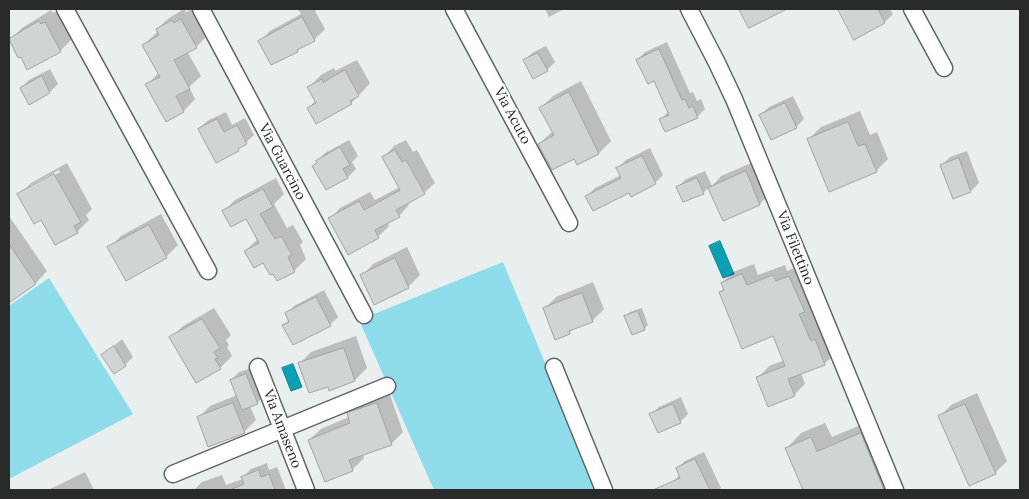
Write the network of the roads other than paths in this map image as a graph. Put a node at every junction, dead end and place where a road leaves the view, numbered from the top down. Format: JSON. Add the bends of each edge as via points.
{"nodes":[{"id":1,"x":65,"y":9,"type":"edge"},
{"id":2,"x":201,"y":9,"type":"edge"},
{"id":3,"x":454,"y":9,"type":"edge"},
{"id":4,"x":689,"y":9,"type":"edge"},
{"id":5,"x":912,"y":9,"type":"edge"},
{"id":6,"x":944,"y":68,"type":"dead end"},
{"id":7,"x":569,"y":223,"type":"dead end"},
{"id":8,"x":208,"y":271,"type":"dead end"},
{"id":9,"x":364,"y":315,"type":"dead end"},
{"id":10,"x":258,"y":367,"type":"dead end"},
{"id":11,"x":554,"y":368,"type":"dead end"},
{"id":12,"x":387,"y":386,"type":"dead end"},
{"id":13,"x":282,"y":430,"type":"junction"},
{"id":14,"x":173,"y":474,"type":"dead end"},
{"id":15,"x":306,"y":490,"type":"edge"},
{"id":16,"x":604,"y":490,"type":"edge"},
{"id":17,"x":895,"y":490,"type":"edge"}],
"edges":[{"from":1,"to":8,"type":"street"},
{"from":2,"to":9,"type":"street","name":"Via Guarcino"},
{"from":3,"to":7,"type":"street","name":"Via Acuto"},
{"from":4,"to":17,"type":"street","name":"Via Filettino","via":[[734,99]]},
{"from":5,"to":6,"type":"street"},
{"from":10,"to":13,"type":"street","name":"Via Amaseno"},
{"from":11,"to":16,"type":"street"},
{"from":12,"to":13,"type":"street"},
{"from":13,"to":14,"type":"street"},
{"from":13,"to":15,"type":"street","name":"Via Amaseno"}]}
